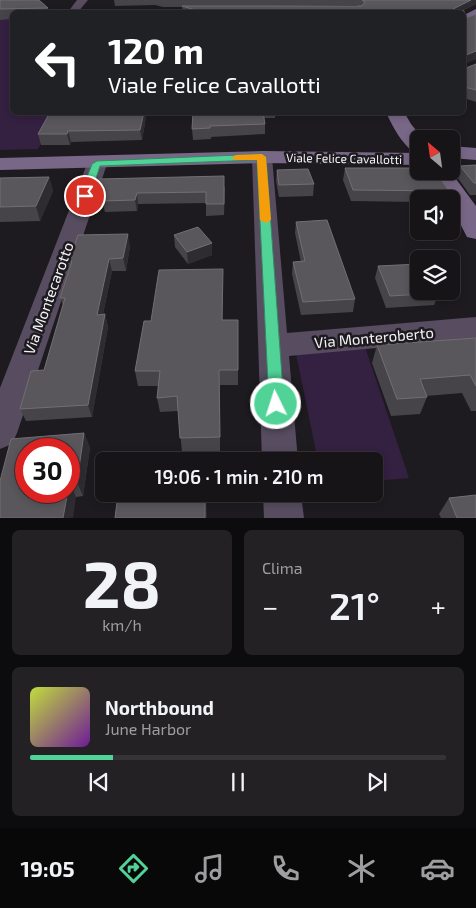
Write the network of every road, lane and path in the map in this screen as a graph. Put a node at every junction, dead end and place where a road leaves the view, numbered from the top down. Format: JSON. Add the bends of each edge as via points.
{"nodes":[{"id":1,"x":398,"y":115,"type":"edge"},
{"id":2,"x":410,"y":134,"type":"edge"},
{"id":3,"x":410,"y":148,"type":"edge"},
{"id":4,"x":460,"y":153,"type":"edge"},
{"id":5,"x":476,"y":155,"type":"edge"},
{"id":6,"x":460,"y":156,"type":"edge"},
{"id":7,"x":268,"y":157,"type":"junction"},
{"id":8,"x":0,"y":164,"type":"edge"},
{"id":9,"x":97,"y":164,"type":"junction"},
{"id":10,"x":445,"y":180,"type":"edge"},
{"id":11,"x":476,"y":231,"type":"edge"},
{"id":12,"x":476,"y":328,"type":"edge"},
{"id":13,"x":272,"y":346,"type":"junction"},
{"id":14,"x":0,"y":433,"type":"edge"},
{"id":15,"x":279,"y":452,"type":"edge"},
{"id":16,"x":283,"y":502,"type":"edge"},
{"id":17,"x":284,"y":518,"type":"edge"}],
"edges":[{"from":1,"to":2,"type":"main road"},
{"from":3,"to":7,"type":"main road","name":"Viale Felice Cavallotti","via":[[369,160]]},
{"from":4,"to":5,"type":"main road"},
{"from":5,"to":6,"type":"main road"},
{"from":7,"to":9,"type":"main road","name":"Viale Felice Cavallotti"},
{"from":7,"to":13,"type":"street"},
{"from":8,"to":9,"type":"main road","name":"Viale Felice Cavallotti"},
{"from":9,"to":14,"type":"street","name":"Via Montecarotto"},
{"from":10,"to":11,"type":"main road","via":[[471,217]]},
{"from":12,"to":13,"type":"street","name":"Via Monteroberto"},
{"from":13,"to":15,"type":"street"},
{"from":16,"to":17,"type":"street"}]}
